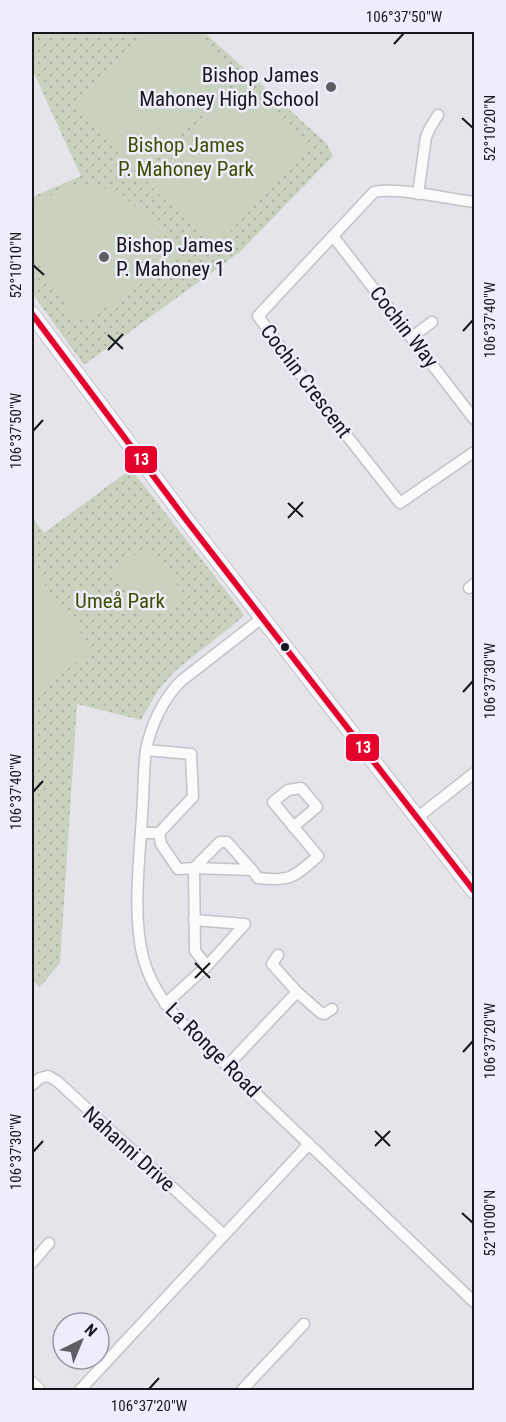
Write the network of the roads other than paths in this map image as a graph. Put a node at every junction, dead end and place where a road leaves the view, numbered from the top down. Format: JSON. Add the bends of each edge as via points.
{"nodes":[{"id":1,"x":438,"y":115,"type":"dead end"},
{"id":2,"x":418,"y":194,"type":"junction"},
{"id":3,"x":474,"y":202,"type":"edge"},
{"id":4,"x":333,"y":236,"type":"junction"},
{"id":5,"x":32,"y":314,"type":"edge"},
{"id":6,"x":432,"y":322,"type":"dead end"},
{"id":7,"x":412,"y":337,"type":"junction"},
{"id":8,"x":474,"y":419,"type":"edge"},
{"id":9,"x":474,"y":452,"type":"edge"},
{"id":10,"x":262,"y":618,"type":"junction"},
{"id":11,"x":146,"y":750,"type":"junction"},
{"id":12,"x":474,"y":773,"type":"edge"},
{"id":13,"x":418,"y":817,"type":"junction"},
{"id":14,"x":293,"y":827,"type":"dead end"},
{"id":15,"x":159,"y":832,"type":"junction"},
{"id":16,"x":141,"y":833,"type":"junction"},
{"id":17,"x":194,"y":868,"type":"junction"},
{"id":18,"x":252,"y":870,"type":"junction"},
{"id":19,"x":474,"y":891,"type":"edge"},
{"id":20,"x":194,"y":921,"type":"junction"},
{"id":21,"x":278,"y":956,"type":"dead end"},
{"id":22,"x":207,"y":966,"type":"junction"},
{"id":23,"x":297,"y":992,"type":"junction"},
{"id":24,"x":165,"y":1004,"type":"junction"},
{"id":25,"x":332,"y":1009,"type":"dead end"},
{"id":26,"x":227,"y":1066,"type":"junction"},
{"id":27,"x":32,"y":1085,"type":"edge"},
{"id":28,"x":309,"y":1144,"type":"junction"},
{"id":29,"x":224,"y":1235,"type":"junction"},
{"id":30,"x":50,"y":1243,"type":"dead end"},
{"id":31,"x":32,"y":1263,"type":"edge"},
{"id":32,"x":474,"y":1302,"type":"edge"},
{"id":33,"x":304,"y":1324,"type":"dead end"},
{"id":34,"x":32,"y":1385,"type":"edge"},
{"id":35,"x":37,"y":1390,"type":"edge"},
{"id":36,"x":80,"y":1390,"type":"edge"},
{"id":37,"x":242,"y":1390,"type":"edge"}],
"edges":[{"from":1,"to":2,"type":"street","via":[[426,137]]},
{"from":2,"to":3,"type":"street","name":"Cochin Crescent"},
{"from":2,"to":4,"type":"street","name":"Cochin Crescent","via":[[374,192]]},
{"from":4,"to":7,"type":"street","name":"Cochin Way"},
{"from":4,"to":9,"type":"street","name":"Cochin Crescent","via":[[258,316],[400,503]]},
{"from":5,"to":10,"type":"street"},
{"from":6,"to":7,"type":"street"},
{"from":7,"to":8,"type":"street","name":"Cochin Way"},
{"from":10,"to":11,"type":"street","name":"La Ronge Road","via":[[170,692],[155,720]]},
{"from":10,"to":13,"type":"street"},
{"from":11,"to":15,"type":"street","via":[[191,754],[193,797]]},
{"from":11,"to":16,"type":"street","name":"La Ronge Road"},
{"from":12,"to":13,"type":"street"},
{"from":13,"to":19,"type":"street"},
{"from":14,"to":18,"type":"street","via":[[318,856],[294,877],[280,881],[258,878]]},
{"from":15,"to":16,"type":"street"},
{"from":15,"to":17,"type":"street","via":[[160,844],[178,869]]},
{"from":16,"to":24,"type":"street","name":"La Ronge Road","via":[[141,948]]},
{"from":17,"to":18,"type":"street"},
{"from":17,"to":18,"type":"street","via":[[220,842],[227,842]]},
{"from":17,"to":20,"type":"street"},
{"from":20,"to":22,"type":"street","via":[[195,951]]},
{"from":20,"to":22,"type":"street","via":[[245,924]]},
{"from":21,"to":23,"type":"street","via":[[272,964]]},
{"from":22,"to":24,"type":"street"},
{"from":23,"to":25,"type":"street","via":[[321,1013]]},
{"from":23,"to":26,"type":"street"},
{"from":24,"to":26,"type":"street","name":"La Ronge Road"},
{"from":26,"to":28,"type":"street","name":"La Ronge Road"},
{"from":27,"to":29,"type":"street","name":"Nahanni Drive","via":[[48,1076],[57,1081]]},
{"from":28,"to":29,"type":"street"},
{"from":28,"to":32,"type":"street","name":"La Ronge Road"},
{"from":29,"to":36,"type":"street"},
{"from":30,"to":31,"type":"street"},
{"from":33,"to":37,"type":"street"},
{"from":34,"to":35,"type":"street"}]}
